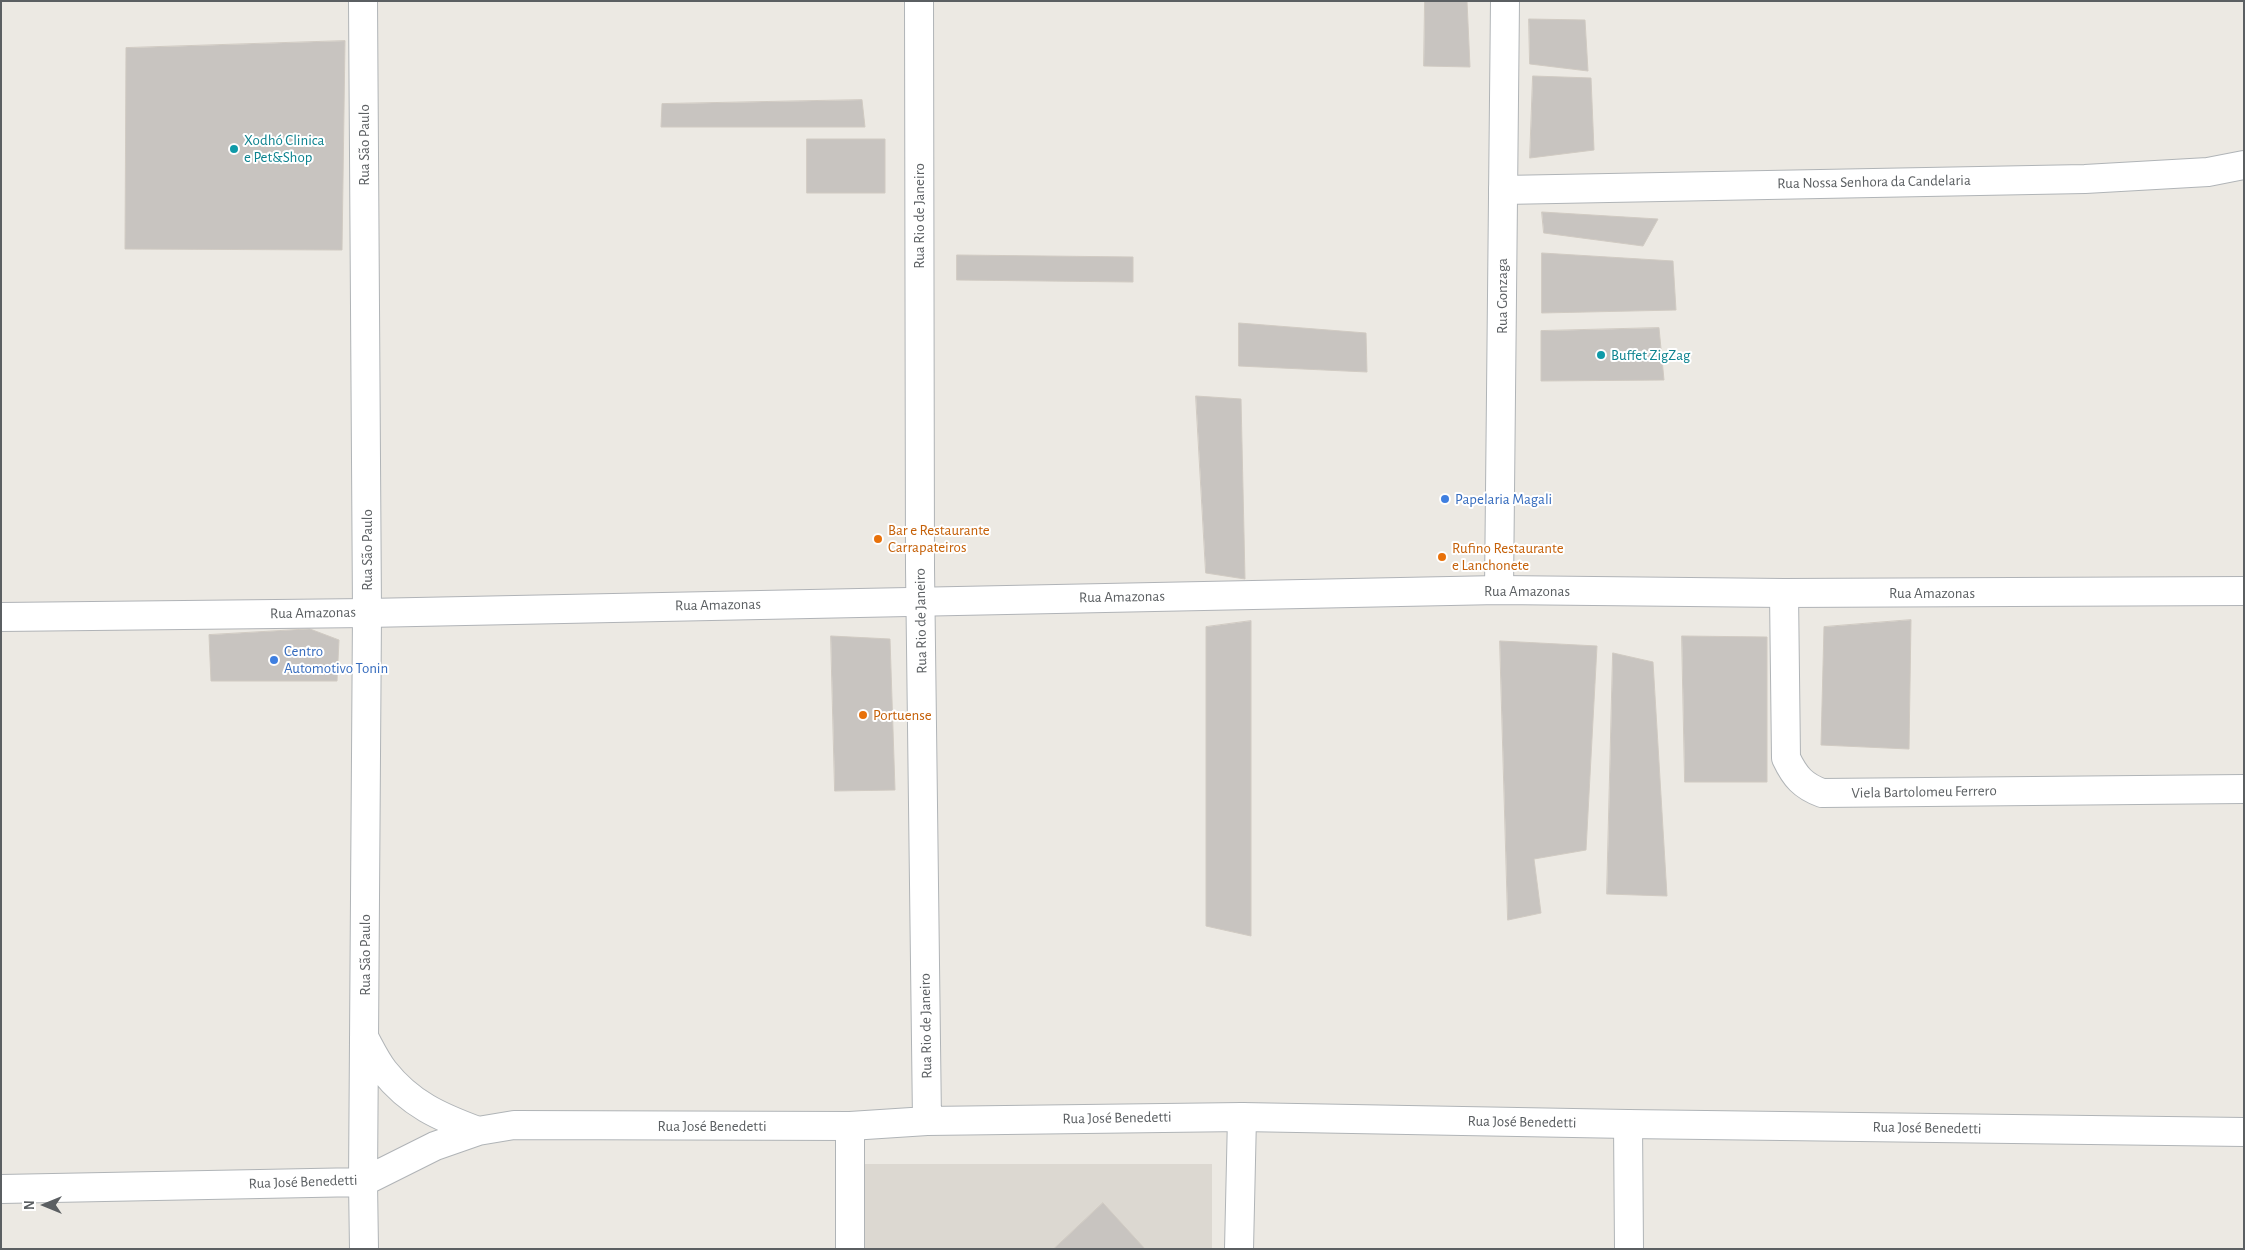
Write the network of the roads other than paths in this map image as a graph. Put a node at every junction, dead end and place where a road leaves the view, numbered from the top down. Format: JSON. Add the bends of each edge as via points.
{"nodes":[{"id":1,"x":362,"y":1,"type":"edge"},
{"id":2,"x":919,"y":1,"type":"edge"},
{"id":3,"x":1505,"y":1,"type":"edge"},
{"id":4,"x":2244,"y":165,"type":"edge"},
{"id":5,"x":1503,"y":190,"type":"junction"},
{"id":6,"x":1499,"y":590,"type":"junction"},
{"id":7,"x":2244,"y":591,"type":"edge"},
{"id":8,"x":1784,"y":593,"type":"junction"},
{"id":9,"x":920,"y":601,"type":"junction"},
{"id":10,"x":367,"y":613,"type":"junction"},
{"id":11,"x":1,"y":617,"type":"edge"},
{"id":12,"x":2244,"y":789,"type":"edge"},
{"id":13,"x":364,"y":1038,"type":"junction"},
{"id":14,"x":1242,"y":1117,"type":"junction"},
{"id":15,"x":927,"y":1121,"type":"junction"},
{"id":16,"x":1628,"y":1124,"type":"junction"},
{"id":17,"x":850,"y":1126,"type":"junction"},
{"id":18,"x":478,"y":1131,"type":"junction"},
{"id":19,"x":2244,"y":1132,"type":"edge"},
{"id":20,"x":363,"y":1182,"type":"junction"},
{"id":21,"x":1,"y":1188,"type":"edge"},
{"id":22,"x":364,"y":1249,"type":"edge"},
{"id":23,"x":850,"y":1249,"type":"edge"},
{"id":24,"x":1239,"y":1249,"type":"edge"},
{"id":25,"x":1629,"y":1249,"type":"edge"}],
"edges":[{"from":1,"to":10,"type":"street","name":"Rua São Paulo"},
{"from":2,"to":9,"type":"street","name":"Rua Rio de Janeiro"},
{"from":3,"to":5,"type":"street","name":"Rua Gonzaga"},
{"from":4,"to":5,"type":"street","name":"Rua Nossa Senhora da Candelaria","via":[[2208,172],[2085,179]]},
{"from":5,"to":6,"type":"street","name":"Rua Gonzaga"},
{"from":6,"to":8,"type":"street","name":"Rua Amazonas"},
{"from":6,"to":9,"type":"street","name":"Rua Amazonas"},
{"from":7,"to":8,"type":"street","name":"Rua Amazonas"},
{"from":8,"to":12,"type":"street","name":"Viela Bartolomeu Ferrero","via":[[1786,758],[1794,776],[1807,788],[1822,794]]},
{"from":9,"to":10,"type":"street","name":"Rua Amazonas"},
{"from":9,"to":15,"type":"street","name":"Rua Rio de Janeiro"},
{"from":10,"to":11,"type":"street","name":"Rua Amazonas"},
{"from":10,"to":13,"type":"street","name":"Rua São Paulo"},
{"from":13,"to":18,"type":"street","via":[[384,1071],[410,1098],[442,1118]]},
{"from":13,"to":20,"type":"street","name":"Rua São Paulo"},
{"from":14,"to":15,"type":"street","name":"Rua José Benedetti"},
{"from":14,"to":16,"type":"street","name":"Rua José Benedetti"},
{"from":14,"to":24,"type":"street"},
{"from":15,"to":17,"type":"street","name":"Rua José Benedetti"},
{"from":16,"to":19,"type":"street","name":"Rua José Benedetti"},
{"from":16,"to":25,"type":"street"},
{"from":17,"to":18,"type":"street","name":"Rua José Benedetti","via":[[514,1125]]},
{"from":17,"to":23,"type":"street"},
{"from":18,"to":20,"type":"street","name":"Rua José Benedetti","via":[[435,1146]]},
{"from":20,"to":21,"type":"street","name":"Rua José Benedetti"},
{"from":20,"to":22,"type":"street","name":"Rua São Paulo"}]}
